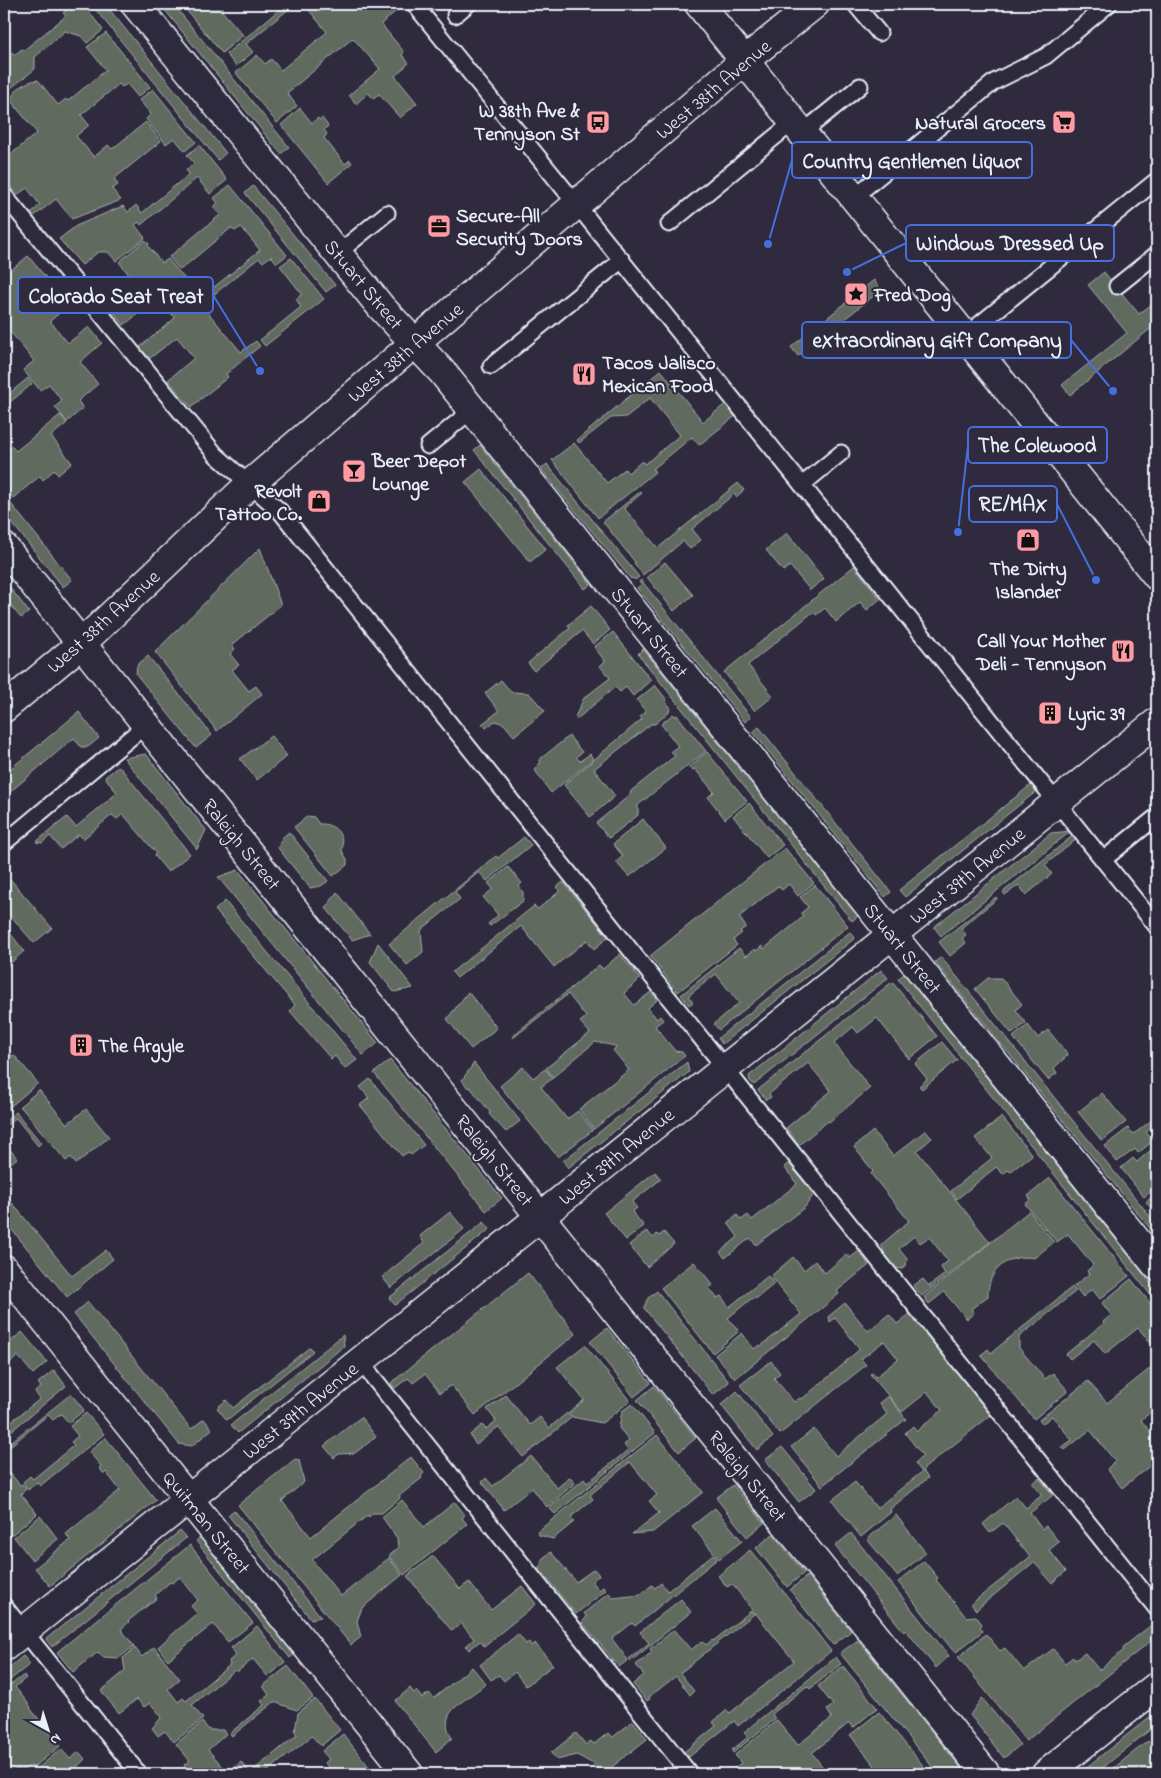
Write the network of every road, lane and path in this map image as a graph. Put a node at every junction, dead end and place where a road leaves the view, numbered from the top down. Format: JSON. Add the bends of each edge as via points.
{"nodes":[{"id":1,"x":135,"y":4,"type":"edge"},
{"id":2,"x":414,"y":4,"type":"edge"},
{"id":3,"x":468,"y":4,"type":"edge"},
{"id":4,"x":698,"y":4,"type":"edge"},
{"id":5,"x":815,"y":4,"type":"edge"},
{"id":6,"x":855,"y":4,"type":"edge"},
{"id":7,"x":1109,"y":4,"type":"edge"},
{"id":8,"x":455,"y":14,"type":"dead end"},
{"id":9,"x":879,"y":33,"type":"dead end"},
{"id":10,"x":744,"y":61,"type":"junction"},
{"id":11,"x":860,"y":86,"type":"dead end"},
{"id":12,"x":798,"y":128,"type":"junction"},
{"id":13,"x":1157,"y":180,"type":"edge"},
{"id":14,"x":4,"y":195,"type":"edge"},
{"id":15,"x":854,"y":198,"type":"junction"},
{"id":16,"x":577,"y":205,"type":"junction"},
{"id":17,"x":387,"y":214,"type":"dead end"},
{"id":18,"x":669,"y":224,"type":"dead end"},
{"id":19,"x":338,"y":253,"type":"junction"},
{"id":20,"x":1157,"y":254,"type":"edge"},
{"id":21,"x":622,"y":260,"type":"junction"},
{"id":22,"x":1117,"y":286,"type":"dead end"},
{"id":23,"x":965,"y":336,"type":"junction"},
{"id":24,"x":415,"y":343,"type":"junction"},
{"id":25,"x":491,"y":366,"type":"dead end"},
{"id":26,"x":472,"y":410,"type":"junction"},
{"id":27,"x":428,"y":446,"type":"dead end"},
{"id":28,"x":842,"y":453,"type":"dead end"},
{"id":29,"x":250,"y":484,"type":"junction"},
{"id":30,"x":802,"y":485,"type":"junction"},
{"id":31,"x":4,"y":547,"type":"edge"},
{"id":32,"x":1157,"y":576,"type":"edge"},
{"id":33,"x":82,"y":643,"type":"junction"},
{"id":34,"x":4,"y":708,"type":"edge"},
{"id":35,"x":1157,"y":722,"type":"edge"},
{"id":36,"x":147,"y":724,"type":"junction"},
{"id":37,"x":1057,"y":802,"type":"junction"},
{"id":38,"x":1155,"y":818,"type":"dead end"},
{"id":39,"x":4,"y":843,"type":"edge"},
{"id":40,"x":1103,"y":860,"type":"junction"},
{"id":41,"x":1152,"y":909,"type":"edge"},
{"id":42,"x":1157,"y":927,"type":"edge"},
{"id":43,"x":892,"y":935,"type":"junction"},
{"id":44,"x":725,"y":1068,"type":"junction"},
{"id":45,"x":540,"y":1216,"type":"junction"},
{"id":46,"x":1157,"y":1266,"type":"edge"},
{"id":47,"x":4,"y":1270,"type":"edge"},
{"id":48,"x":360,"y":1361,"type":"junction"},
{"id":49,"x":188,"y":1499,"type":"junction"},
{"id":50,"x":4,"y":1606,"type":"edge"},
{"id":51,"x":1157,"y":1609,"type":"edge"},
{"id":52,"x":14,"y":1639,"type":"edge"},
{"id":53,"x":1157,"y":1686,"type":"edge"},
{"id":54,"x":139,"y":1774,"type":"edge"},
{"id":55,"x":409,"y":1774,"type":"edge"},
{"id":56,"x":690,"y":1774,"type":"edge"},
{"id":57,"x":986,"y":1774,"type":"edge"},
{"id":58,"x":1046,"y":1774,"type":"edge"}],
"edges":[{"from":1,"to":19,"type":"street","name":"Stuart Street"},
{"from":2,"to":16,"type":"lane"},
{"from":3,"to":8,"type":"lane"},
{"from":4,"to":10,"type":"street"},
{"from":5,"to":10,"type":"street","name":"West 38th Avenue"},
{"from":6,"to":9,"type":"lane"},
{"from":7,"to":15,"type":"lane","via":[[1046,56],[994,82]]},
{"from":10,"to":12,"type":"street"},
{"from":10,"to":16,"type":"street","name":"West 38th Avenue"},
{"from":11,"to":12,"type":"lane"},
{"from":12,"to":15,"type":"street"},
{"from":12,"to":18,"type":"lane"},
{"from":13,"to":23,"type":"lane"},
{"from":14,"to":29,"type":"lane","via":[[216,455]]},
{"from":15,"to":23,"type":"street"},
{"from":16,"to":21,"type":"lane"},
{"from":16,"to":24,"type":"street","name":"West 38th Avenue"},
{"from":17,"to":19,"type":"lane"},
{"from":19,"to":24,"type":"street","name":"Stuart Street"},
{"from":20,"to":22,"type":"lane"},
{"from":21,"to":25,"type":"lane"},
{"from":21,"to":30,"type":"lane"},
{"from":23,"to":32,"type":"street"},
{"from":24,"to":26,"type":"street","name":"Stuart Street"},
{"from":24,"to":29,"type":"street","name":"West 38th Avenue"},
{"from":26,"to":27,"type":"lane"},
{"from":26,"to":43,"type":"street","name":"Stuart Street"},
{"from":28,"to":30,"type":"lane"},
{"from":29,"to":33,"type":"street","name":"West 38th Avenue"},
{"from":29,"to":44,"type":"lane","via":[[280,511]]},
{"from":30,"to":37,"type":"lane"},
{"from":31,"to":33,"type":"street","name":"Raleigh Street"},
{"from":33,"to":34,"type":"street","name":"West 38th Avenue"},
{"from":33,"to":36,"type":"street","name":"Raleigh Street"},
{"from":35,"to":37,"type":"street","name":"West 39th Avenue"},
{"from":36,"to":39,"type":"lane"},
{"from":36,"to":45,"type":"street","name":"Raleigh Street"},
{"from":37,"to":40,"type":"lane"},
{"from":37,"to":43,"type":"street","name":"West 39th Avenue"},
{"from":38,"to":40,"type":"lane"},
{"from":40,"to":41,"type":"lane"},
{"from":41,"to":42,"type":"lane"},
{"from":43,"to":44,"type":"street","name":"West 39th Avenue"},
{"from":43,"to":46,"type":"street","name":"Stuart Street"},
{"from":44,"to":45,"type":"street","name":"West 39th Avenue"},
{"from":44,"to":51,"type":"lane"},
{"from":45,"to":48,"type":"street","name":"West 39th Avenue"},
{"from":45,"to":57,"type":"street","name":"Raleigh Street"},
{"from":47,"to":49,"type":"street","name":"Quitman Street"},
{"from":48,"to":49,"type":"street","name":"West 39th Avenue"},
{"from":48,"to":56,"type":"lane"},
{"from":49,"to":52,"type":"street","name":"West 39th Avenue"},
{"from":49,"to":55,"type":"street","name":"Quitman Street"},
{"from":50,"to":52,"type":"lane"},
{"from":52,"to":54,"type":"lane"},
{"from":53,"to":58,"type":"street"}]}
